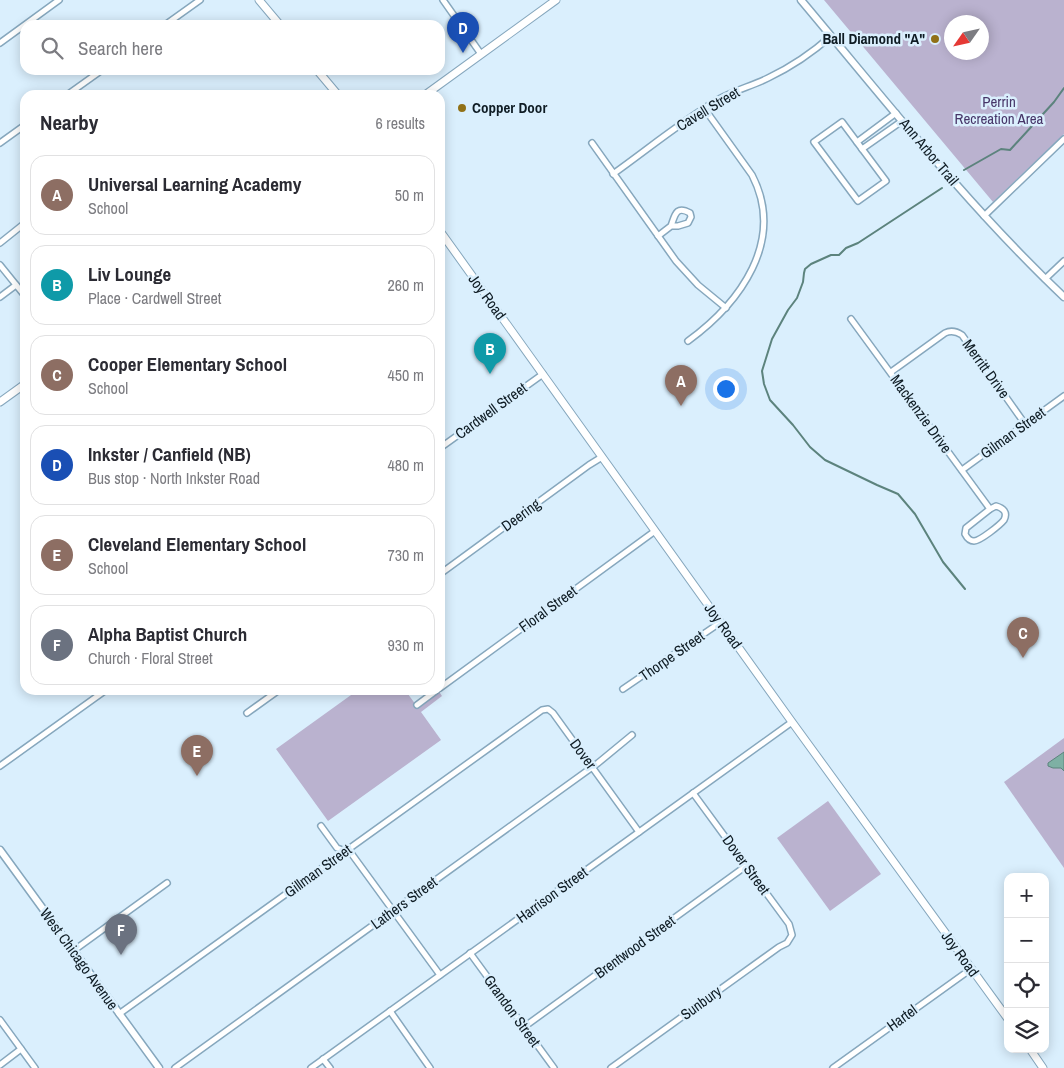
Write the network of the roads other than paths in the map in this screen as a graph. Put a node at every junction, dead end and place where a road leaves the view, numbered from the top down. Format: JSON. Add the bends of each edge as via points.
{"nodes":[{"id":1,"x":59,"y":0,"type":"edge"},
{"id":2,"x":200,"y":0,"type":"edge"},
{"id":3,"x":259,"y":0,"type":"edge"},
{"id":4,"x":443,"y":0,"type":"edge"},
{"id":5,"x":556,"y":0,"type":"edge"},
{"id":6,"x":801,"y":0,"type":"edge"},
{"id":7,"x":32,"y":20,"type":"edge"},
{"id":8,"x":172,"y":20,"type":"edge"},
{"id":9,"x":276,"y":20,"type":"edge"},
{"id":10,"x":20,"y":28,"type":"edge"},
{"id":11,"x":831,"y":36,"type":"junction"},
{"id":12,"x":0,"y":43,"type":"edge"},
{"id":13,"x":482,"y":54,"type":"junction"},
{"id":14,"x":95,"y":75,"type":"edge"},
{"id":15,"x":321,"y":75,"type":"edge"},
{"id":16,"x":74,"y":90,"type":"edge"},
{"id":17,"x":334,"y":90,"type":"edge"},
{"id":18,"x":432,"y":90,"type":"edge"},
{"id":19,"x":704,"y":108,"type":"junction"},
{"id":20,"x":896,"y":113,"type":"junction"},
{"id":21,"x":902,"y":121,"type":"junction"},
{"id":22,"x":20,"y":129,"type":"edge"},
{"id":23,"x":1064,"y":140,"type":"edge"},
{"id":24,"x":857,"y":142,"type":"junction"},
{"id":25,"x":0,"y":143,"type":"edge"},
{"id":26,"x":592,"y":143,"type":"dead end"},
{"id":27,"x":862,"y":149,"type":"junction"},
{"id":28,"x":613,"y":174,"type":"junction"},
{"id":29,"x":984,"y":216,"type":"junction"},
{"id":30,"x":671,"y":226,"type":"dead end"},
{"id":31,"x":20,"y":227,"type":"edge"},
{"id":32,"x":658,"y":236,"type":"junction"},
{"id":33,"x":445,"y":238,"type":"edge"},
{"id":34,"x":0,"y":243,"type":"edge"},
{"id":35,"x":1064,"y":261,"type":"edge"},
{"id":36,"x":0,"y":265,"type":"edge"},
{"id":37,"x":1045,"y":279,"type":"junction"},
{"id":38,"x":16,"y":285,"type":"junction"},
{"id":39,"x":20,"y":290,"type":"edge"},
{"id":40,"x":0,"y":297,"type":"edge"},
{"id":41,"x":1064,"y":297,"type":"edge"},
{"id":42,"x":726,"y":308,"type":"junction"},
{"id":43,"x":851,"y":319,"type":"dead end"},
{"id":44,"x":688,"y":341,"type":"dead end"},
{"id":45,"x":891,"y":372,"type":"junction"},
{"id":46,"x":542,"y":374,"type":"junction"},
{"id":47,"x":20,"y":388,"type":"edge"},
{"id":48,"x":1064,"y":396,"type":"edge"},
{"id":49,"x":0,"y":402,"type":"edge"},
{"id":50,"x":1025,"y":424,"type":"junction"},
{"id":51,"x":445,"y":444,"type":"edge"},
{"id":52,"x":602,"y":457,"type":"junction"},
{"id":53,"x":962,"y":470,"type":"junction"},
{"id":54,"x":990,"y":509,"type":"junction"},
{"id":55,"x":655,"y":531,"type":"junction"},
{"id":56,"x":445,"y":570,"type":"edge"},
{"id":57,"x":721,"y":622,"type":"junction"},
{"id":58,"x":445,"y":684,"type":"edge"},
{"id":59,"x":623,"y":689,"type":"dead end"},
{"id":60,"x":99,"y":695,"type":"edge"},
{"id":61,"x":272,"y":695,"type":"edge"},
{"id":62,"x":430,"y":695,"type":"edge"},
{"id":63,"x":417,"y":705,"type":"dead end"},
{"id":64,"x":247,"y":714,"type":"dead end"},
{"id":65,"x":792,"y":722,"type":"junction"},
{"id":66,"x":516,"y":728,"type":"joint"},
{"id":67,"x":632,"y":736,"type":"dead end"},
{"id":68,"x":0,"y":766,"type":"edge"},
{"id":69,"x":592,"y":767,"type":"junction"},
{"id":70,"x":693,"y":793,"type":"junction"},
{"id":71,"x":321,"y":826,"type":"dead end"},
{"id":72,"x":639,"y":832,"type":"junction"},
{"id":73,"x":0,"y":850,"type":"edge"},
{"id":74,"x":345,"y":852,"type":"junction"},
{"id":75,"x":746,"y":866,"type":"junction"},
{"id":76,"x":168,"y":883,"type":"dead end"},
{"id":77,"x":393,"y":911,"type":"junction"},
{"id":78,"x":791,"y":939,"type":"joint"},
{"id":79,"x":74,"y":951,"type":"junction"},
{"id":80,"x":470,"y":953,"type":"junction"},
{"id":81,"x":971,"y":969,"type":"junction"},
{"id":82,"x":440,"y":975,"type":"junction"},
{"id":83,"x":390,"y":1012,"type":"junction"},
{"id":84,"x":119,"y":1014,"type":"junction"},
{"id":85,"x":1004,"y":1014,"type":"edge"},
{"id":86,"x":0,"y":1020,"type":"edge"},
{"id":87,"x":524,"y":1027,"type":"junction"},
{"id":88,"x":22,"y":1049,"type":"junction"},
{"id":89,"x":1033,"y":1053,"type":"edge"},
{"id":90,"x":323,"y":1059,"type":"junction"},
{"id":91,"x":0,"y":1065,"type":"edge"},
{"id":92,"x":35,"y":1068,"type":"edge"},
{"id":93,"x":158,"y":1068,"type":"edge"},
{"id":94,"x":175,"y":1068,"type":"edge"},
{"id":95,"x":311,"y":1068,"type":"edge"},
{"id":96,"x":330,"y":1068,"type":"edge"},
{"id":97,"x":430,"y":1068,"type":"edge"},
{"id":98,"x":554,"y":1068,"type":"edge"},
{"id":99,"x":612,"y":1068,"type":"edge"},
{"id":100,"x":833,"y":1068,"type":"edge"},
{"id":101,"x":1043,"y":1068,"type":"edge"}],
"edges":[{"from":1,"to":7,"type":"street"},
{"from":2,"to":8,"type":"street"},
{"from":3,"to":9,"type":"main road"},
{"from":4,"to":13,"type":"street"},
{"from":5,"to":13,"type":"main road"},
{"from":6,"to":11,"type":"street","name":"Ann Arbor Trail"},
{"from":10,"to":12,"type":"street"},
{"from":11,"to":19,"type":"street","name":"Cavell Street","via":[[789,68],[730,93]]},
{"from":11,"to":20,"type":"street","name":"Ann Arbor Trail"},
{"from":13,"to":18,"type":"main road"},
{"from":14,"to":16,"type":"street"},
{"from":15,"to":17,"type":"main road"},
{"from":19,"to":28,"type":"street","name":"Cavell Street"},
{"from":19,"to":42,"type":"street","via":[[752,176],[764,210],[763,235],[757,258]]},
{"from":20,"to":21,"type":"street","name":"Ann Arbor Trail"},
{"from":20,"to":24,"type":"street"},
{"from":21,"to":27,"type":"street"},
{"from":21,"to":29,"type":"street","name":"Ann Arbor Trail"},
{"from":22,"to":25,"type":"street"},
{"from":23,"to":29,"type":"street"},
{"from":24,"to":27,"type":"street"},
{"from":24,"to":27,"type":"street","via":[[842,122],[814,142],[858,201],[886,181]]},
{"from":26,"to":28,"type":"street"},
{"from":28,"to":32,"type":"street"},
{"from":29,"to":37,"type":"street","name":"Ann Arbor Trail"},
{"from":30,"to":32,"type":"street"},
{"from":31,"to":34,"type":"street"},
{"from":32,"to":42,"type":"street","via":[[690,276]]},
{"from":33,"to":46,"type":"main road","name":"Joy Road"},
{"from":35,"to":37,"type":"street"},
{"from":36,"to":38,"type":"street"},
{"from":37,"to":41,"type":"street","name":"Ann Arbor Trail"},
{"from":38,"to":39,"type":"street"},
{"from":38,"to":40,"type":"street"},
{"from":42,"to":44,"type":"street"},
{"from":43,"to":45,"type":"street","name":"Mackenzie Drive"},
{"from":45,"to":50,"type":"street","name":"Merritt Drive","via":[[944,333],[956,331]]},
{"from":45,"to":53,"type":"street","name":"Mackenzie Drive"},
{"from":46,"to":51,"type":"street","name":"Cardwell Street"},
{"from":46,"to":52,"type":"main road","name":"Joy Road"},
{"from":47,"to":49,"type":"main road"},
{"from":48,"to":50,"type":"street","name":"Gilman Street"},
{"from":50,"to":53,"type":"street","name":"Gilman Street"},
{"from":52,"to":55,"type":"main road","name":"Joy Road"},
{"from":52,"to":56,"type":"street","name":"Deering"},
{"from":53,"to":54,"type":"street","name":"Mackenzie Drive"},
{"from":54,"to":54,"type":"street","name":"Mackenzie Drive","via":[[996,506],[1004,509],[1004,520],[978,540],[968,540],[966,528]]},
{"from":55,"to":57,"type":"main road","name":"Joy Road"},
{"from":55,"to":58,"type":"street","name":"Floral Street"},
{"from":57,"to":59,"type":"street","name":"Thorpe Street"},
{"from":57,"to":65,"type":"main road","name":"Joy Road"},
{"from":60,"to":68,"type":"street"},
{"from":61,"to":64,"type":"street"},
{"from":62,"to":63,"type":"street","name":"Floral Street"},
{"from":65,"to":70,"type":"street","name":"Harrison Street"},
{"from":65,"to":81,"type":"main road","name":"Joy Road"},
{"from":66,"to":69,"type":"street","name":"Dover","via":[[540,711],[548,710]]},
{"from":66,"to":74,"type":"street","name":"Gillman Street"},
{"from":67,"to":69,"type":"street","name":"Lathers Street"},
{"from":69,"to":72,"type":"street","name":"Dover"},
{"from":69,"to":77,"type":"street","name":"Lathers Street"},
{"from":70,"to":72,"type":"street","name":"Harrison Street"},
{"from":70,"to":75,"type":"street","name":"Dover Street"},
{"from":71,"to":74,"type":"street","via":[[337,848]]},
{"from":72,"to":80,"type":"street","name":"Harrison Street"},
{"from":73,"to":79,"type":"street","name":"West Chicago Avenue"},
{"from":74,"to":77,"type":"street","via":[[351,853]]},
{"from":74,"to":84,"type":"street","name":"Gillman Street"},
{"from":75,"to":78,"type":"street","name":"Dover Street","via":[[789,924]]},
{"from":75,"to":87,"type":"street","name":"Brentwood Street"},
{"from":76,"to":79,"type":"street"},
{"from":77,"to":82,"type":"street"},
{"from":77,"to":94,"type":"street","name":"Lathers Street"},
{"from":78,"to":99,"type":"street","name":"Sunbury"},
{"from":79,"to":84,"type":"street","name":"West Chicago Avenue"},
{"from":80,"to":82,"type":"street","name":"Harrison Street"},
{"from":80,"to":87,"type":"street","name":"Grandon Street"},
{"from":81,"to":85,"type":"main road","name":"Joy Road"},
{"from":81,"to":100,"type":"street","name":"Hartel"},
{"from":82,"to":83,"type":"street","name":"Harrison Street"},
{"from":83,"to":90,"type":"street","name":"Harrison Street"},
{"from":83,"to":97,"type":"street"},
{"from":84,"to":93,"type":"street","name":"West Chicago Avenue"},
{"from":86,"to":88,"type":"street"},
{"from":87,"to":98,"type":"street","name":"Grandon Street"},
{"from":88,"to":91,"type":"street"},
{"from":88,"to":92,"type":"street"},
{"from":89,"to":101,"type":"main road"},
{"from":90,"to":95,"type":"street","name":"Harrison Street"},
{"from":90,"to":96,"type":"street"}]}
